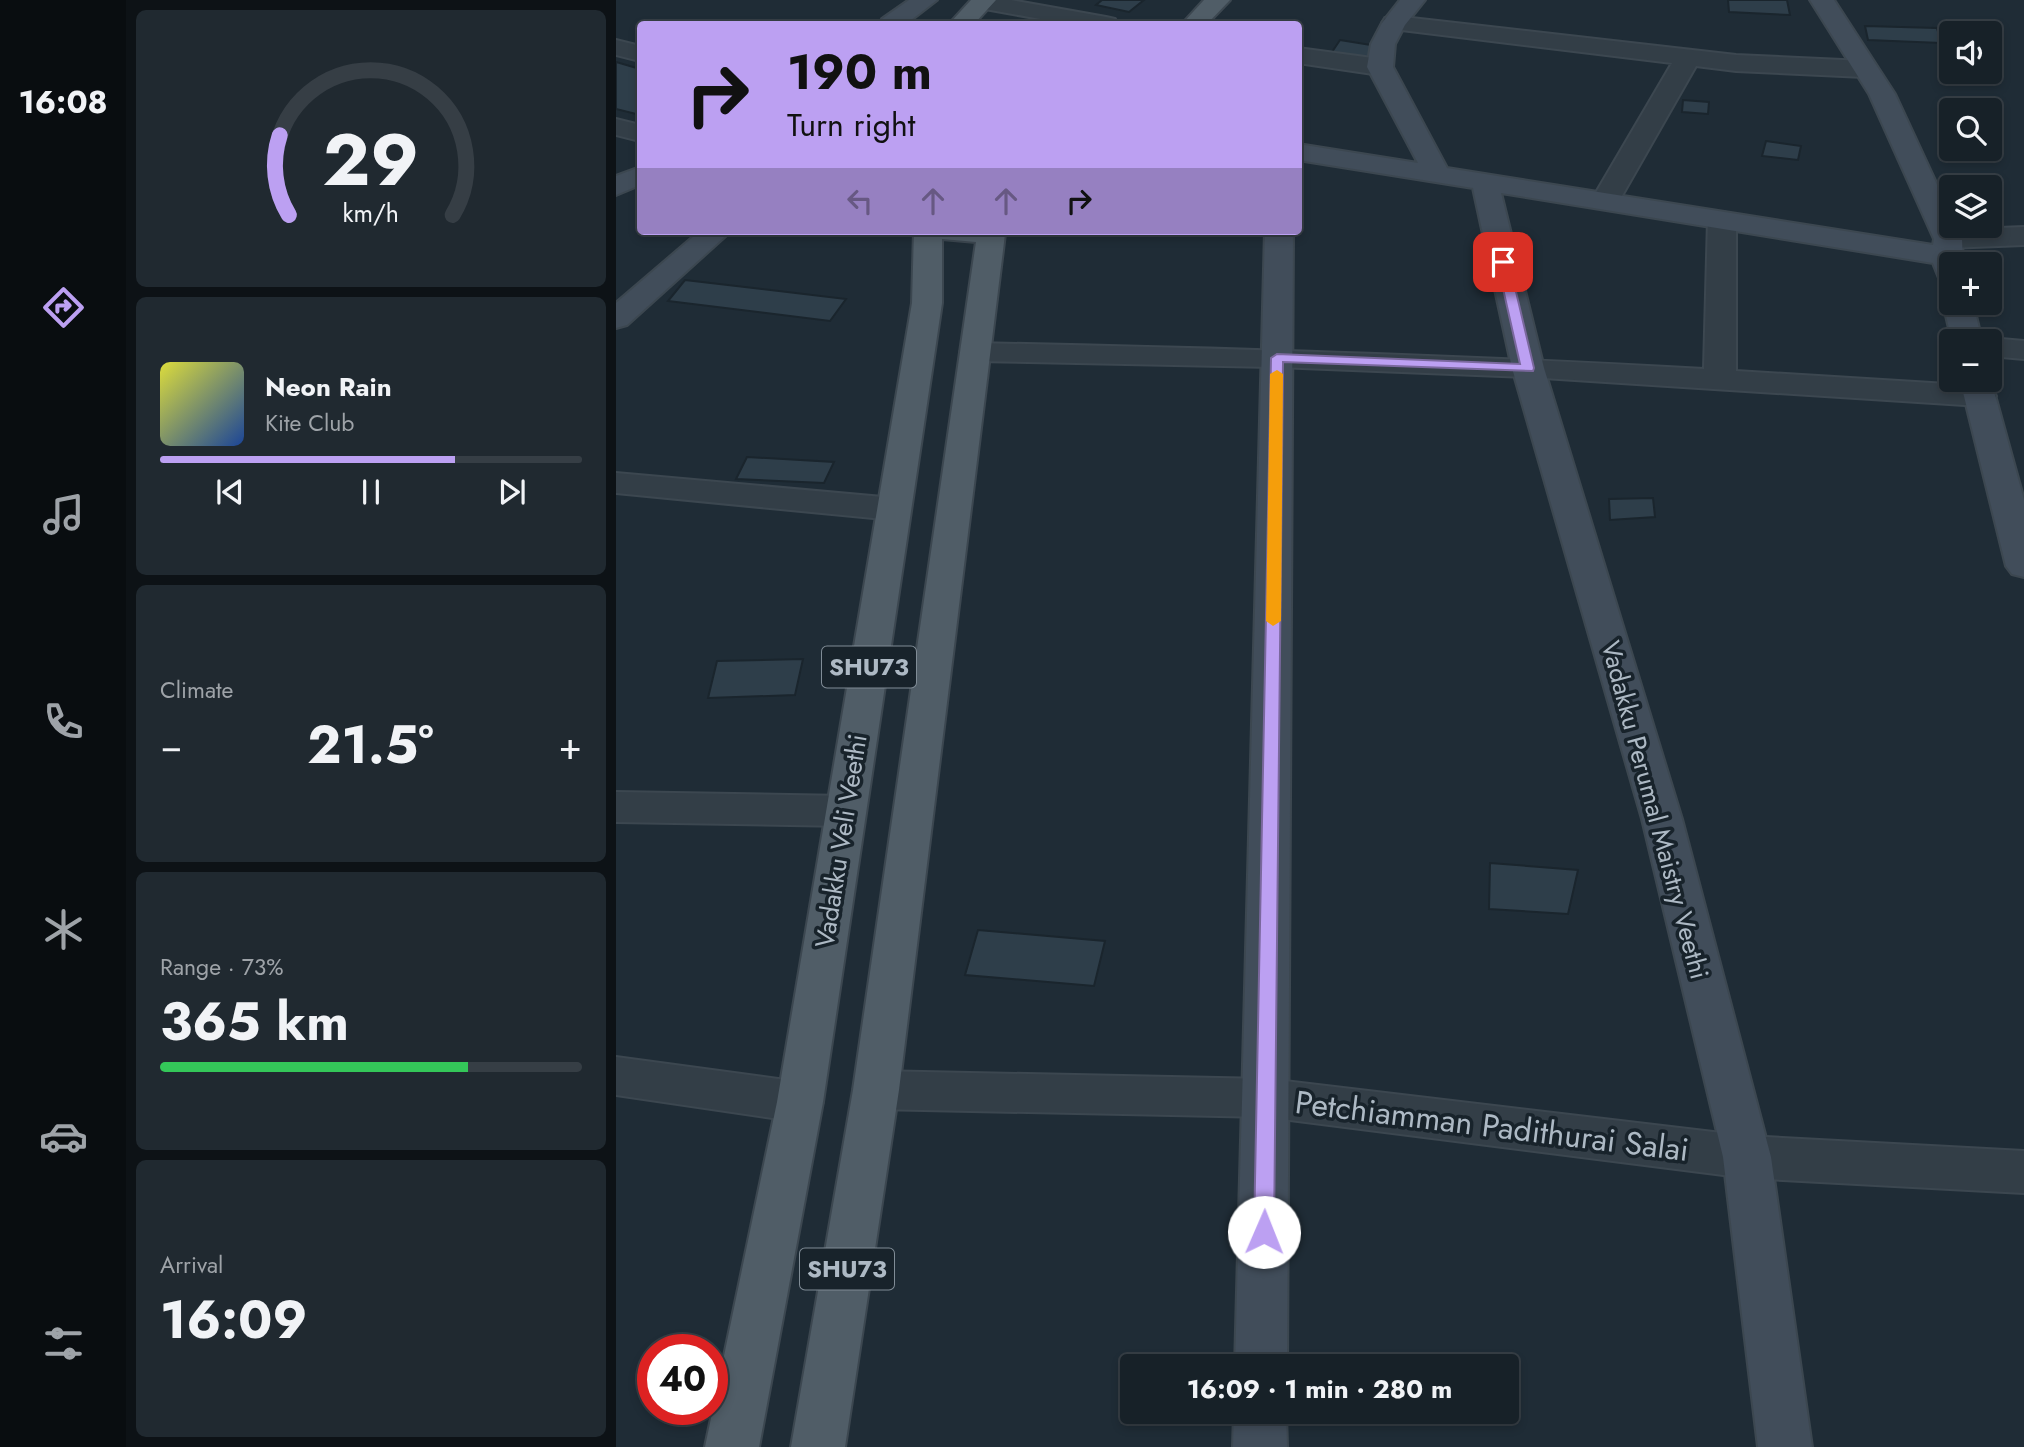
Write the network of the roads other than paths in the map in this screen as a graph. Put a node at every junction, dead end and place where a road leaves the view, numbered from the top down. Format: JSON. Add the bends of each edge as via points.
{"nodes":[{"id":1,"x":925,"y":0,"type":"edge"},
{"id":2,"x":1218,"y":0,"type":"edge"},
{"id":3,"x":1413,"y":0,"type":"edge"},
{"id":4,"x":1822,"y":0,"type":"edge"},
{"id":5,"x":983,"y":1,"type":"edge"},
{"id":6,"x":895,"y":21,"type":"edge"},
{"id":7,"x":964,"y":21,"type":"edge"},
{"id":8,"x":1090,"y":21,"type":"edge"},
{"id":9,"x":1197,"y":21,"type":"edge"},
{"id":10,"x":1394,"y":23,"type":"junction"},
{"id":11,"x":616,"y":47,"type":"edge"},
{"id":12,"x":637,"y":53,"type":"edge"},
{"id":13,"x":1302,"y":56,"type":"edge"},
{"id":14,"x":1688,"y":58,"type":"junction"},
{"id":15,"x":1380,"y":67,"type":"junction"},
{"id":16,"x":1864,"y":69,"type":"junction"},
{"id":17,"x":616,"y":127,"type":"edge"},
{"id":18,"x":637,"y":132,"type":"edge"},
{"id":19,"x":1302,"y":153,"type":"edge"},
{"id":20,"x":1437,"y":174,"type":"junction"},
{"id":21,"x":637,"y":176,"type":"edge"},
{"id":22,"x":1485,"y":182,"type":"junction"},
{"id":23,"x":616,"y":187,"type":"edge"},
{"id":24,"x":1605,"y":201,"type":"junction"},
{"id":25,"x":1722,"y":220,"type":"junction"},
{"id":26,"x":712,"y":235,"type":"edge"},
{"id":27,"x":928,"y":235,"type":"edge"},
{"id":28,"x":992,"y":235,"type":"edge"},
{"id":29,"x":1279,"y":235,"type":"edge"},
{"id":30,"x":2024,"y":236,"type":"edge"},
{"id":31,"x":1947,"y":252,"type":"edge"},
{"id":32,"x":1967,"y":252,"type":"edge"},
{"id":33,"x":1939,"y":255,"type":"edge"},
{"id":34,"x":616,"y":319,"type":"edge"},
{"id":35,"x":2002,"y":348,"type":"edge"},
{"id":36,"x":2024,"y":349,"type":"edge"},
{"id":37,"x":975,"y":352,"type":"junction"},
{"id":38,"x":1277,"y":358,"type":"junction"},
{"id":39,"x":1528,"y":368,"type":"junction"},
{"id":40,"x":1720,"y":380,"type":"junction"},
{"id":41,"x":1939,"y":387,"type":"edge"},
{"id":42,"x":1979,"y":392,"type":"edge"},
{"id":43,"x":616,"y":483,"type":"edge"},
{"id":44,"x":894,"y":509,"type":"junction"},
{"id":45,"x":2024,"y":566,"type":"edge"},
{"id":46,"x":616,"y":807,"type":"edge"},
{"id":47,"x":846,"y":811,"type":"junction"},
{"id":48,"x":616,"y":1076,"type":"edge"},
{"id":49,"x":876,"y":1090,"type":"junction"},
{"id":50,"x":1267,"y":1098,"type":"junction"},
{"id":51,"x":800,"y":1102,"type":"junction"},
{"id":52,"x":1747,"y":1157,"type":"junction"},
{"id":53,"x":2024,"y":1172,"type":"edge"},
{"id":54,"x":1261,"y":1354,"type":"edge"},
{"id":55,"x":1261,"y":1424,"type":"edge"},
{"id":56,"x":732,"y":1447,"type":"edge"},
{"id":57,"x":818,"y":1447,"type":"edge"},
{"id":58,"x":1260,"y":1447,"type":"edge"},
{"id":59,"x":1785,"y":1447,"type":"edge"}],
"edges":[{"from":1,"to":6,"type":"street"},
{"from":2,"to":9,"type":"main road"},
{"from":3,"to":10,"type":"street"},
{"from":4,"to":16,"type":"street"},
{"from":5,"to":7,"type":"main road"},
{"from":5,"to":8,"type":"street"},
{"from":10,"to":14,"type":"street"},
{"from":10,"to":15,"type":"street","via":[[1383,44]]},
{"from":11,"to":12,"type":"street"},
{"from":13,"to":15,"type":"street"},
{"from":14,"to":16,"type":"street"},
{"from":14,"to":24,"type":"street"},
{"from":15,"to":20,"type":"street"},
{"from":16,"to":31,"type":"street","via":[[1882,94]]},
{"from":17,"to":18,"type":"street"},
{"from":19,"to":20,"type":"street"},
{"from":20,"to":22,"type":"street"},
{"from":21,"to":23,"type":"street"},
{"from":22,"to":24,"type":"street"},
{"from":22,"to":39,"type":"street","name":"Vadakku Perumal Maistry Veethi"},
{"from":24,"to":25,"type":"street"},
{"from":25,"to":33,"type":"street"},
{"from":25,"to":40,"type":"street"},
{"from":26,"to":34,"type":"street"},
{"from":27,"to":44,"type":"main road","name":"Vadakku Veli Veethi","number":"SHU73","via":[[927,303]]},
{"from":28,"to":37,"type":"main road","number":"SHU73"},
{"from":29,"to":38,"type":"street"},
{"from":30,"to":32,"type":"street"},
{"from":35,"to":36,"type":"street"},
{"from":37,"to":38,"type":"street"},
{"from":37,"to":49,"type":"main road","number":"SHU73"},
{"from":38,"to":39,"type":"street"},
{"from":38,"to":50,"type":"street"},
{"from":39,"to":40,"type":"street"},
{"from":39,"to":52,"type":"street","name":"Vadakku Perumal Maistry Veethi","via":[[1662,819]]},
{"from":40,"to":41,"type":"street"},
{"from":42,"to":45,"type":"street"},
{"from":43,"to":44,"type":"street"},
{"from":44,"to":47,"type":"main road","name":"Vadakku Veli Veethi","number":"SHU73"},
{"from":46,"to":47,"type":"street"},
{"from":47,"to":51,"type":"main road","name":"Vadakku Veli Veethi","number":"SHU73"},
{"from":48,"to":51,"type":"street"},
{"from":49,"to":50,"type":"street","name":"Petchiamman Padithurai Salai"},
{"from":49,"to":57,"type":"main road","number":"SHU73"},
{"from":50,"to":52,"type":"street","name":"Petchiamman Padithurai Salai"},
{"from":50,"to":54,"type":"street"},
{"from":51,"to":56,"type":"main road","name":"Vadakku Veli Veethi","number":"SHU73"},
{"from":52,"to":53,"type":"street","name":"Petchiamman Padithurai Salai"},
{"from":52,"to":59,"type":"street","name":"Vadakku Perumal Maistry Veethi"},
{"from":55,"to":58,"type":"street"}]}
